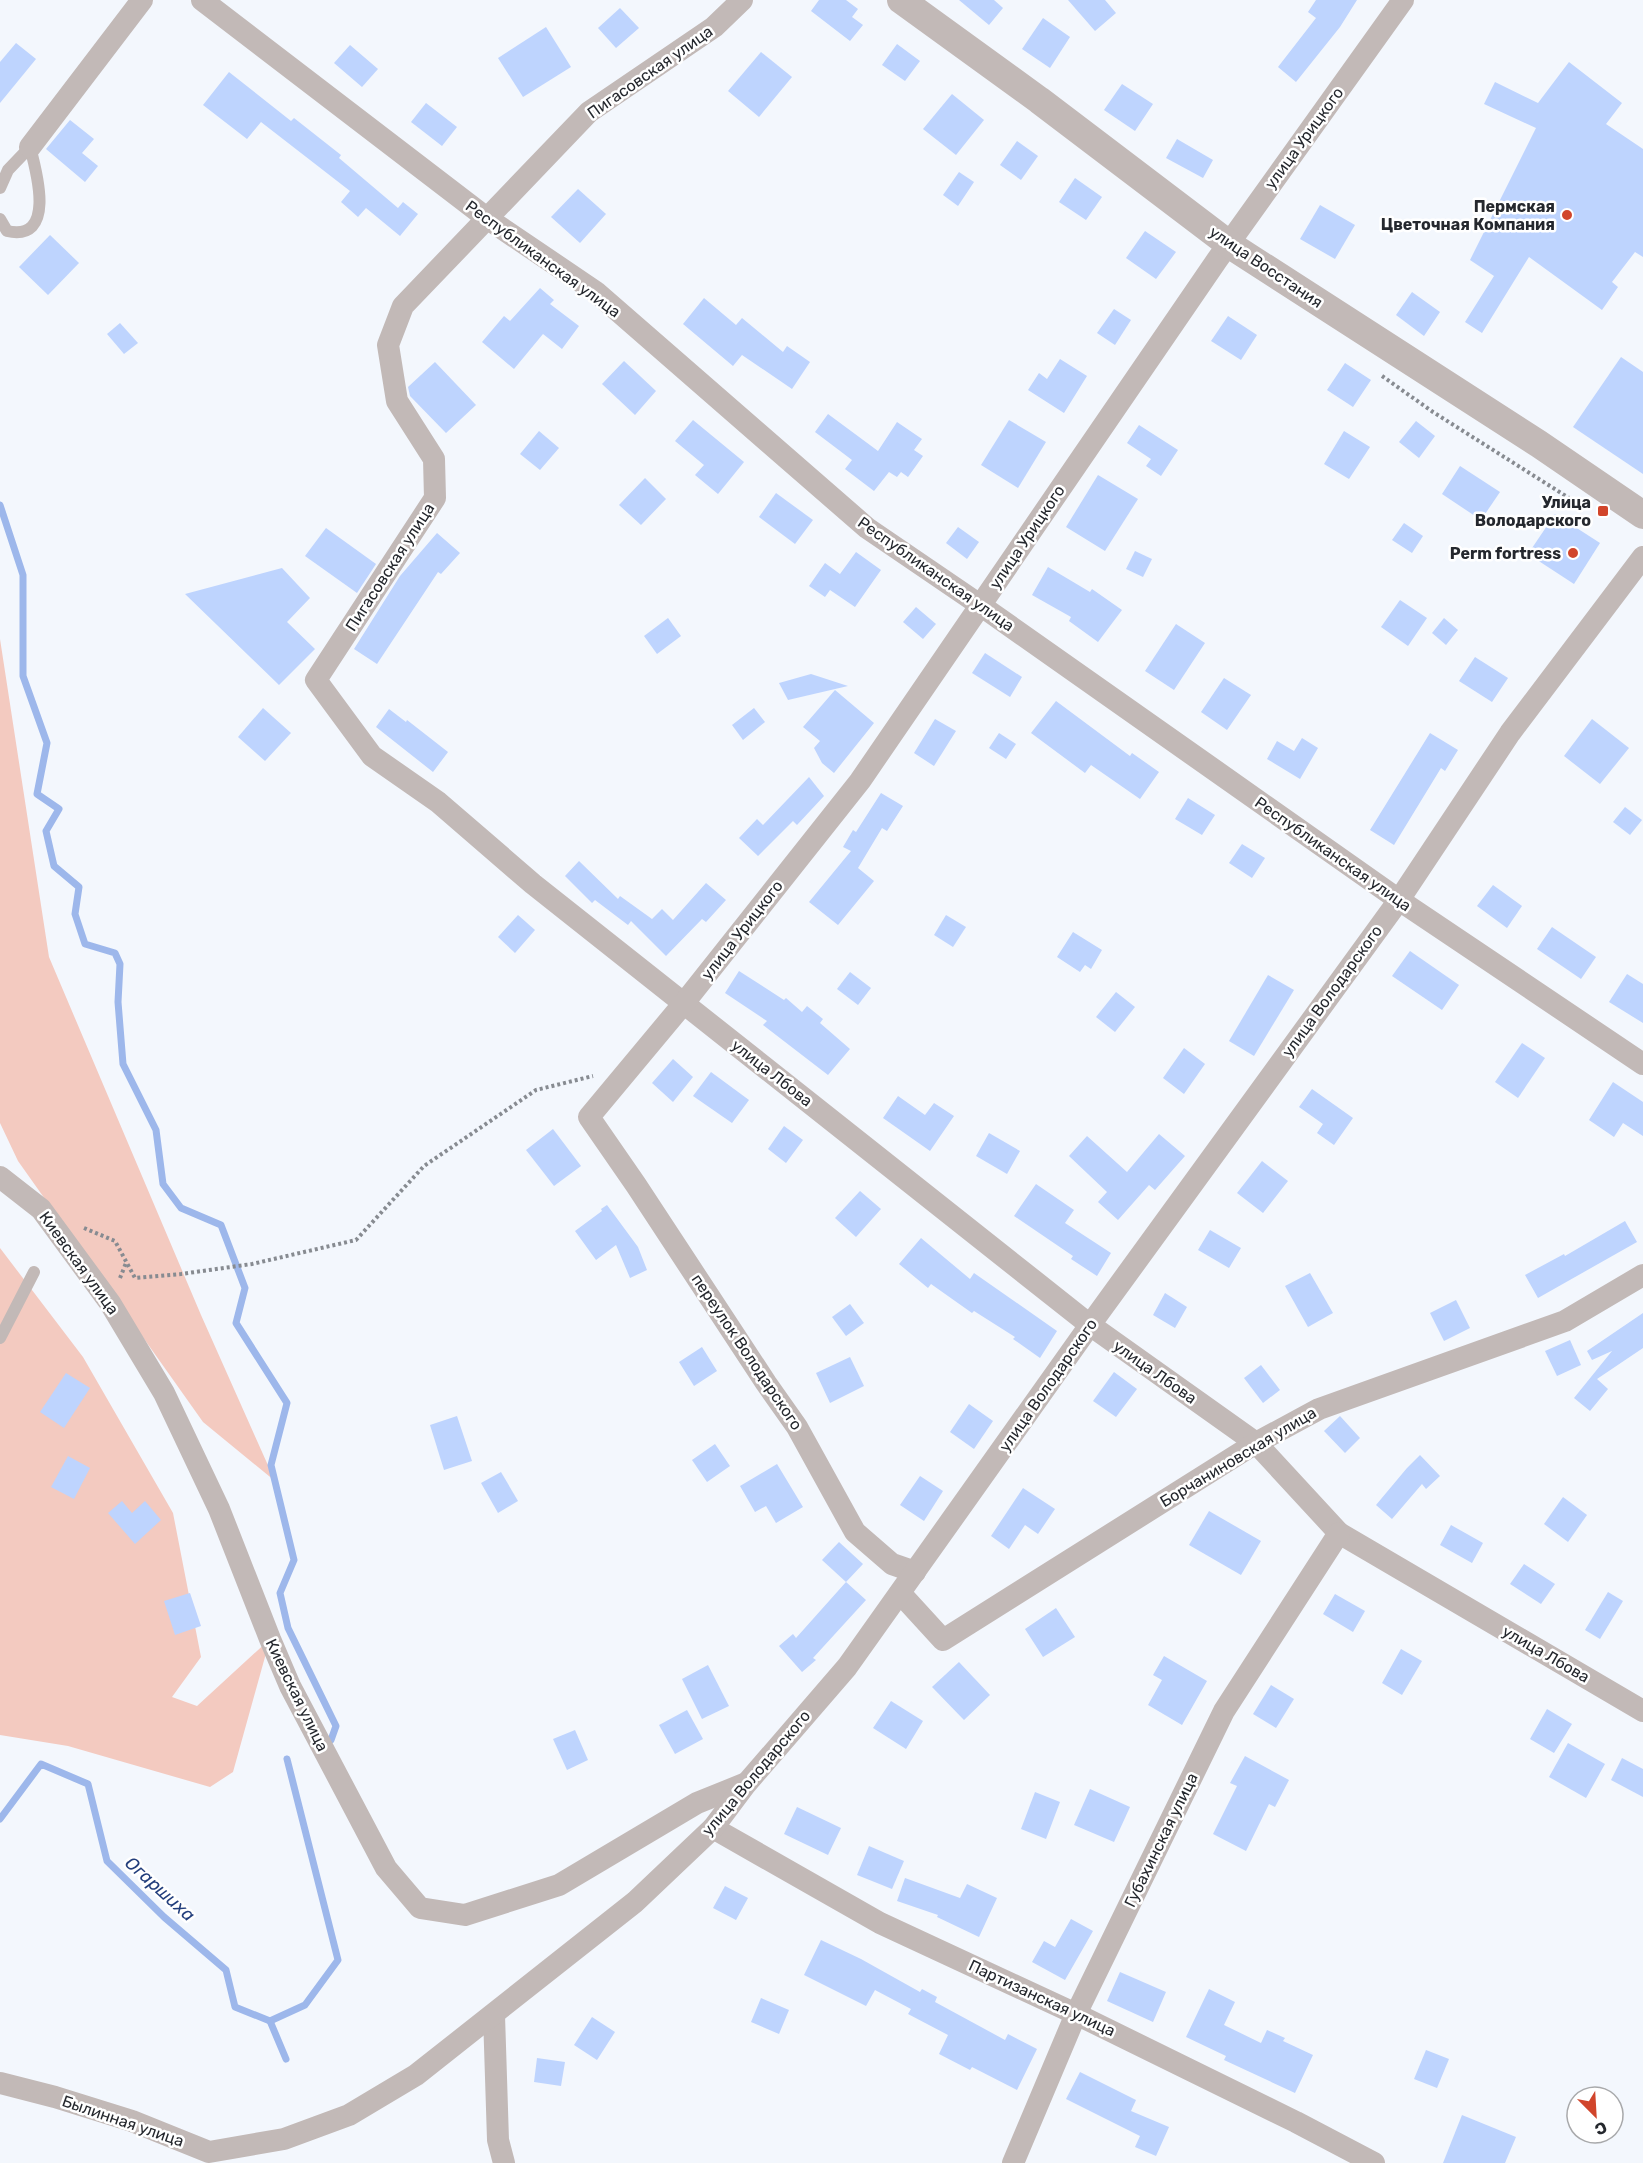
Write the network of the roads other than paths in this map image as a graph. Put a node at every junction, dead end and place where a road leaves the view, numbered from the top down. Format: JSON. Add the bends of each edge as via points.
{"nodes":[{"id":1,"x":142,"y":0,"type":"edge"},
{"id":2,"x":202,"y":0,"type":"edge"},
{"id":3,"x":742,"y":0,"type":"edge"},
{"id":4,"x":901,"y":0,"type":"edge"},
{"id":5,"x":1403,"y":0,"type":"edge"},
{"id":6,"x":30,"y":147,"type":"junction"},
{"id":7,"x":0,"y":188,"type":"edge"},
{"id":8,"x":0,"y":219,"type":"edge"},
{"id":9,"x":488,"y":219,"type":"junction"},
{"id":10,"x":1230,"y":245,"type":"junction"},
{"id":11,"x":1643,"y":515,"type":"edge"},
{"id":12,"x":1643,"y":557,"type":"edge"},
{"id":13,"x":980,"y":605,"type":"junction"},
{"id":14,"x":316,"y":680,"type":"joint"},
{"id":15,"x":1399,"y":900,"type":"junction"},
{"id":16,"x":684,"y":1003,"type":"junction"},
{"id":17,"x":1643,"y":1064,"type":"edge"},
{"id":18,"x":589,"y":1117,"type":"joint"},
{"id":19,"x":0,"y":1178,"type":"edge"},
{"id":20,"x":34,"y":1272,"type":"dead end"},
{"id":21,"x":1643,"y":1275,"type":"edge"},
{"id":22,"x":1090,"y":1326,"type":"junction"},
{"id":23,"x":0,"y":1338,"type":"edge"},
{"id":24,"x":1256,"y":1443,"type":"junction"},
{"id":25,"x":1339,"y":1533,"type":"junction"},
{"id":26,"x":915,"y":1572,"type":"junction"},
{"id":27,"x":900,"y":1593,"type":"junction"},
{"id":28,"x":1643,"y":1710,"type":"edge"},
{"id":29,"x":746,"y":1784,"type":"junction"},
{"id":30,"x":713,"y":1828,"type":"junction"},
{"id":31,"x":1076,"y":2014,"type":"junction"},
{"id":32,"x":494,"y":2015,"type":"junction"},
{"id":33,"x":0,"y":2083,"type":"edge"},
{"id":34,"x":209,"y":2152,"type":"junction"},
{"id":35,"x":186,"y":2163,"type":"edge"},
{"id":36,"x":504,"y":2163,"type":"edge"},
{"id":37,"x":1013,"y":2163,"type":"edge"},
{"id":38,"x":1374,"y":2163,"type":"edge"}],
"edges":[{"from":1,"to":6,"type":"street"},
{"from":2,"to":9,"type":"street","name":"Республиканская улица"},
{"from":3,"to":9,"type":"street","name":"Пигасовская улица","via":[[714,27],[589,112]]},
{"from":4,"to":10,"type":"street","name":"улица Восстания"},
{"from":5,"to":10,"type":"street","name":"улица Урицкого"},
{"from":6,"to":7,"type":"lane","via":[[8,170]]},
{"from":6,"to":8,"type":"lane","via":[[37,172],[39,218],[30,229],[18,234],[7,231]]},
{"from":9,"to":13,"type":"street","name":"Республиканская улица","via":[[596,292],[867,528]]},
{"from":9,"to":14,"type":"street","name":"Пигасовская улица","via":[[403,306],[388,345],[397,401],[434,459],[435,498]]},
{"from":10,"to":11,"type":"street","name":"улица Восстания"},
{"from":10,"to":13,"type":"street","name":"улица Урицкого"},
{"from":12,"to":15,"type":"street","name":"улица Володарского","via":[[1510,733]]},
{"from":13,"to":15,"type":"street","name":"Республиканская улица"},
{"from":13,"to":16,"type":"street","name":"улица Урицкого","via":[[860,781]]},
{"from":14,"to":16,"type":"street","name":"улица Лбова","via":[[372,756],[438,802],[533,884]]},
{"from":15,"to":17,"type":"street","name":"Республиканская улица"},
{"from":15,"to":22,"type":"street","name":"улица Володарского"},
{"from":16,"to":18,"type":"street","name":"улица Урицкого"},
{"from":16,"to":22,"type":"street","name":"улица Лбова"},
{"from":18,"to":26,"type":"street","name":"переулок Володарского","via":[[797,1426],[855,1532],[892,1564]]},
{"from":19,"to":29,"type":"street","name":"Киевская улица","via":[[41,1209],[110,1302],[164,1394],[219,1509],[290,1686],[386,1868],[420,1908],[465,1915],[559,1885],[697,1803]]},
{"from":20,"to":23,"type":"lane"},
{"from":21,"to":24,"type":"street","name":"Борчаниновская улица","via":[[1565,1320],[1319,1409]]},
{"from":22,"to":24,"type":"street","name":"улица Лбова"},
{"from":22,"to":26,"type":"street","name":"улица Володарского"},
{"from":24,"to":25,"type":"street","name":"улица Лбова"},
{"from":24,"to":27,"type":"street","name":"Борчаниновская улица","via":[[942,1640]]},
{"from":25,"to":28,"type":"street","name":"улица Лбова"},
{"from":25,"to":31,"type":"street","name":"Губахинская улица","via":[[1224,1711]]},
{"from":26,"to":27,"type":"street","name":"улица Володарского"},
{"from":27,"to":29,"type":"street","name":"улица Володарского","via":[[847,1667]]},
{"from":29,"to":30,"type":"street","name":"улица Володарского"},
{"from":30,"to":31,"type":"street","name":"Партизанская улица","via":[[880,1923]]},
{"from":30,"to":32,"type":"street","name":"улица Володарского","via":[[635,1902]]},
{"from":31,"to":37,"type":"street","name":"Губахинская улица"},
{"from":31,"to":38,"type":"street","name":"Партизанская улица"},
{"from":32,"to":34,"type":"street","name":"улица Володарского","via":[[416,2074],[349,2115],[284,2139]]},
{"from":32,"to":36,"type":"street","via":[[498,2140]]},
{"from":33,"to":34,"type":"street","name":"Былинная улица","via":[[132,2121]]},
{"from":34,"to":35,"type":"street"}]}
